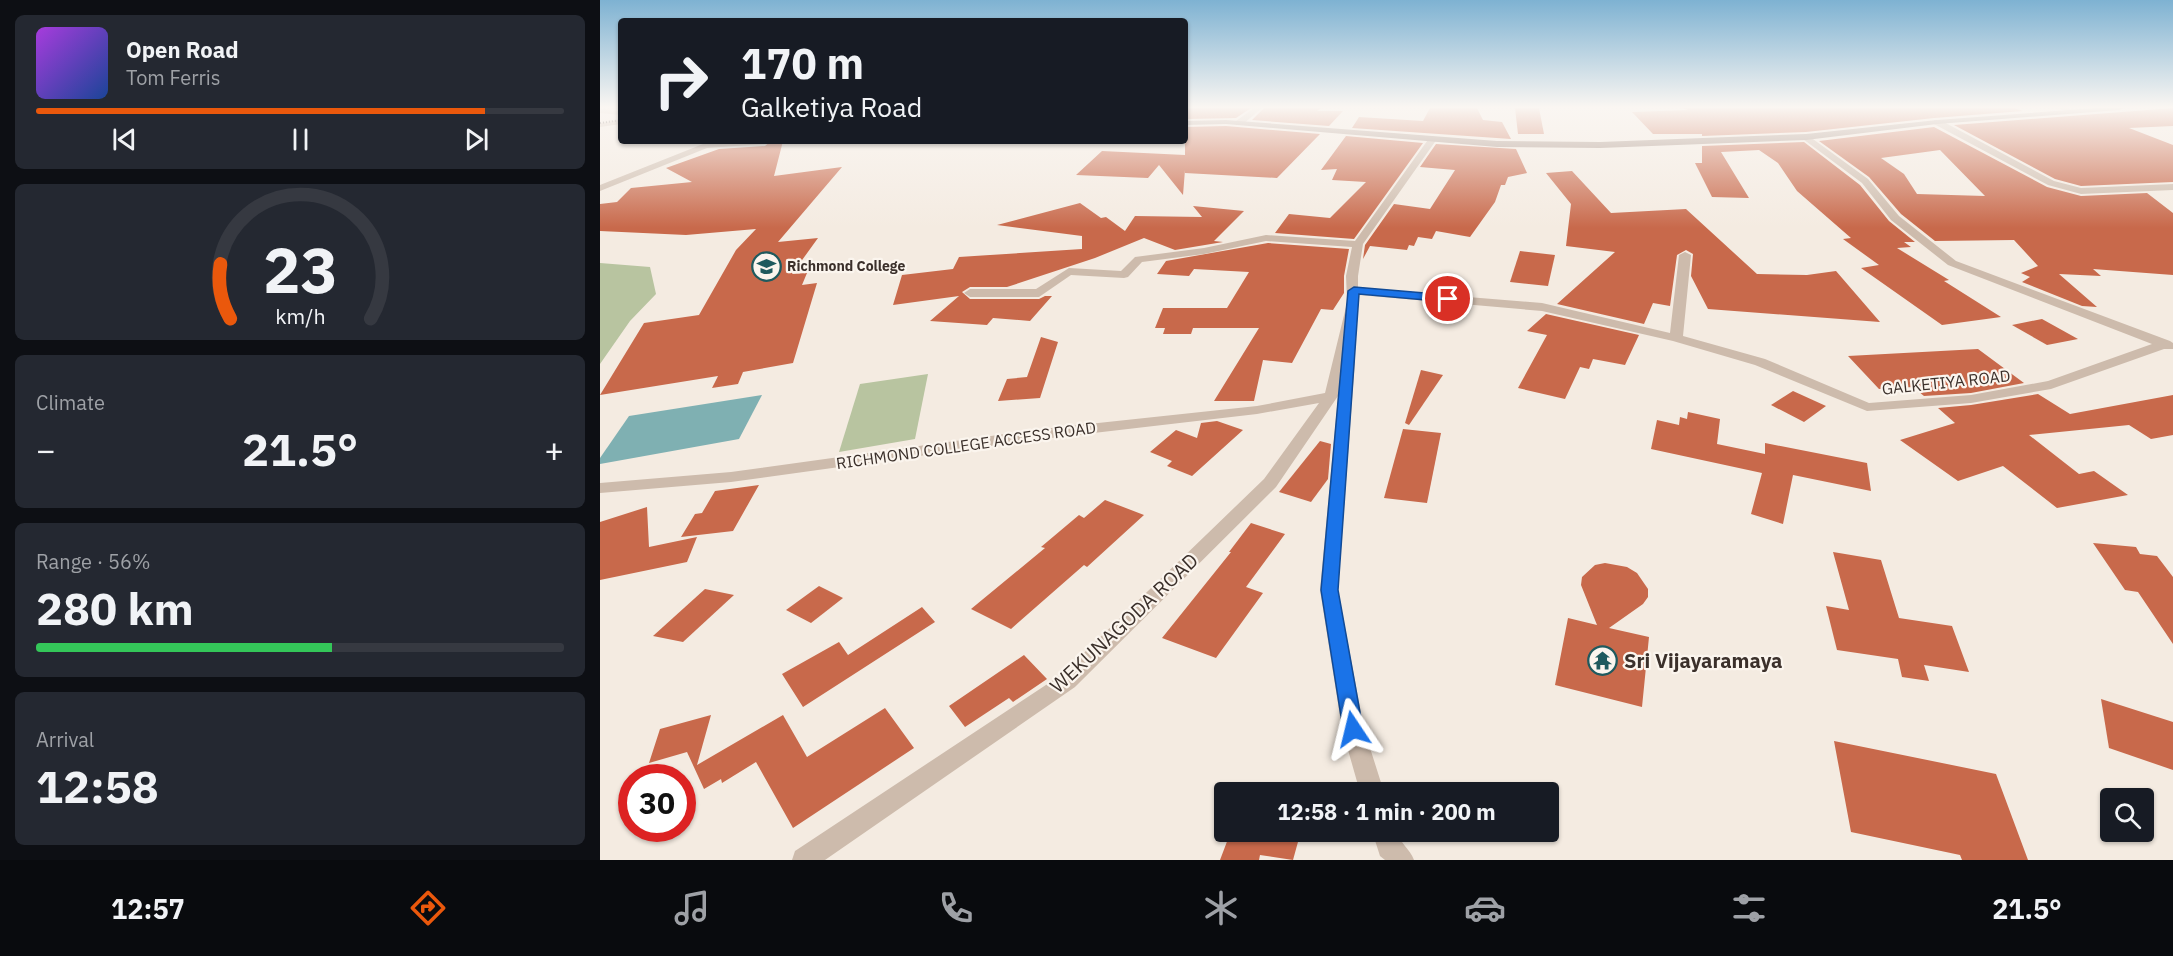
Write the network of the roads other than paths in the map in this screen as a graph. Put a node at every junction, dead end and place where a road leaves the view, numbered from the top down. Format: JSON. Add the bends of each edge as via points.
{"nodes":[{"id":1,"x":701,"y":148,"type":"edge"},
{"id":2,"x":1426,"y":148,"type":"edge"},
{"id":3,"x":1821,"y":148,"type":"edge"},
{"id":4,"x":1986,"y":148,"type":"edge"},
{"id":5,"x":2173,"y":187,"type":"edge"},
{"id":6,"x":600,"y":188,"type":"edge"},
{"id":7,"x":1358,"y":244,"type":"junction"},
{"id":8,"x":1685,"y":255,"type":"dead end"},
{"id":9,"x":970,"y":293,"type":"dead end"},
{"id":10,"x":1353,"y":299,"type":"junction"},
{"id":11,"x":1676,"y":338,"type":"junction"},
{"id":12,"x":2169,"y":346,"type":"edge"},
{"id":13,"x":1331,"y":396,"type":"junction"},
{"id":14,"x":600,"y":488,"type":"edge"},
{"id":15,"x":1369,"y":782,"type":"edge"},
{"id":16,"x":1387,"y":842,"type":"edge"},
{"id":17,"x":804,"y":860,"type":"edge"},
{"id":18,"x":1402,"y":860,"type":"edge"}],
"edges":[{"from":1,"to":6,"type":"street"},
{"from":2,"to":7,"type":"street","name":"WEKUNAGODA ROAD"},
{"from":3,"to":12,"type":"street","name":"GALKETIYA ROAD","via":[[1865,181],[1895,218],[1952,262]]},
{"from":4,"to":5,"type":"street","via":[[2051,183],[2081,191]]},
{"from":7,"to":9,"type":"street","via":[[1266,238],[1139,259],[1124,275],[1069,271],[1039,293]]},
{"from":7,"to":10,"type":"street","name":"WEKUNAGODA ROAD","via":[[1352,276]]},
{"from":8,"to":11,"type":"street"},
{"from":10,"to":11,"type":"street","name":"GALKETIYA ROAD","via":[[1542,307]]},
{"from":10,"to":13,"type":"street","name":"WEKUNAGODA ROAD"},
{"from":10,"to":15,"type":"street","via":[[1329,590],[1353,729]]},
{"from":11,"to":12,"type":"street","name":"GALKETIYA ROAD","via":[[1760,362],[1867,407],[1971,399],[2050,385]]},
{"from":13,"to":14,"type":"street","name":"RICHMOND COLLEGE ACCESS ROAD","via":[[1257,410],[1042,434],[731,477]]},
{"from":13,"to":17,"type":"street","name":"WEKUNAGODA ROAD","via":[[1270,483],[1068,681]]},
{"from":16,"to":18,"type":"street"}]}
